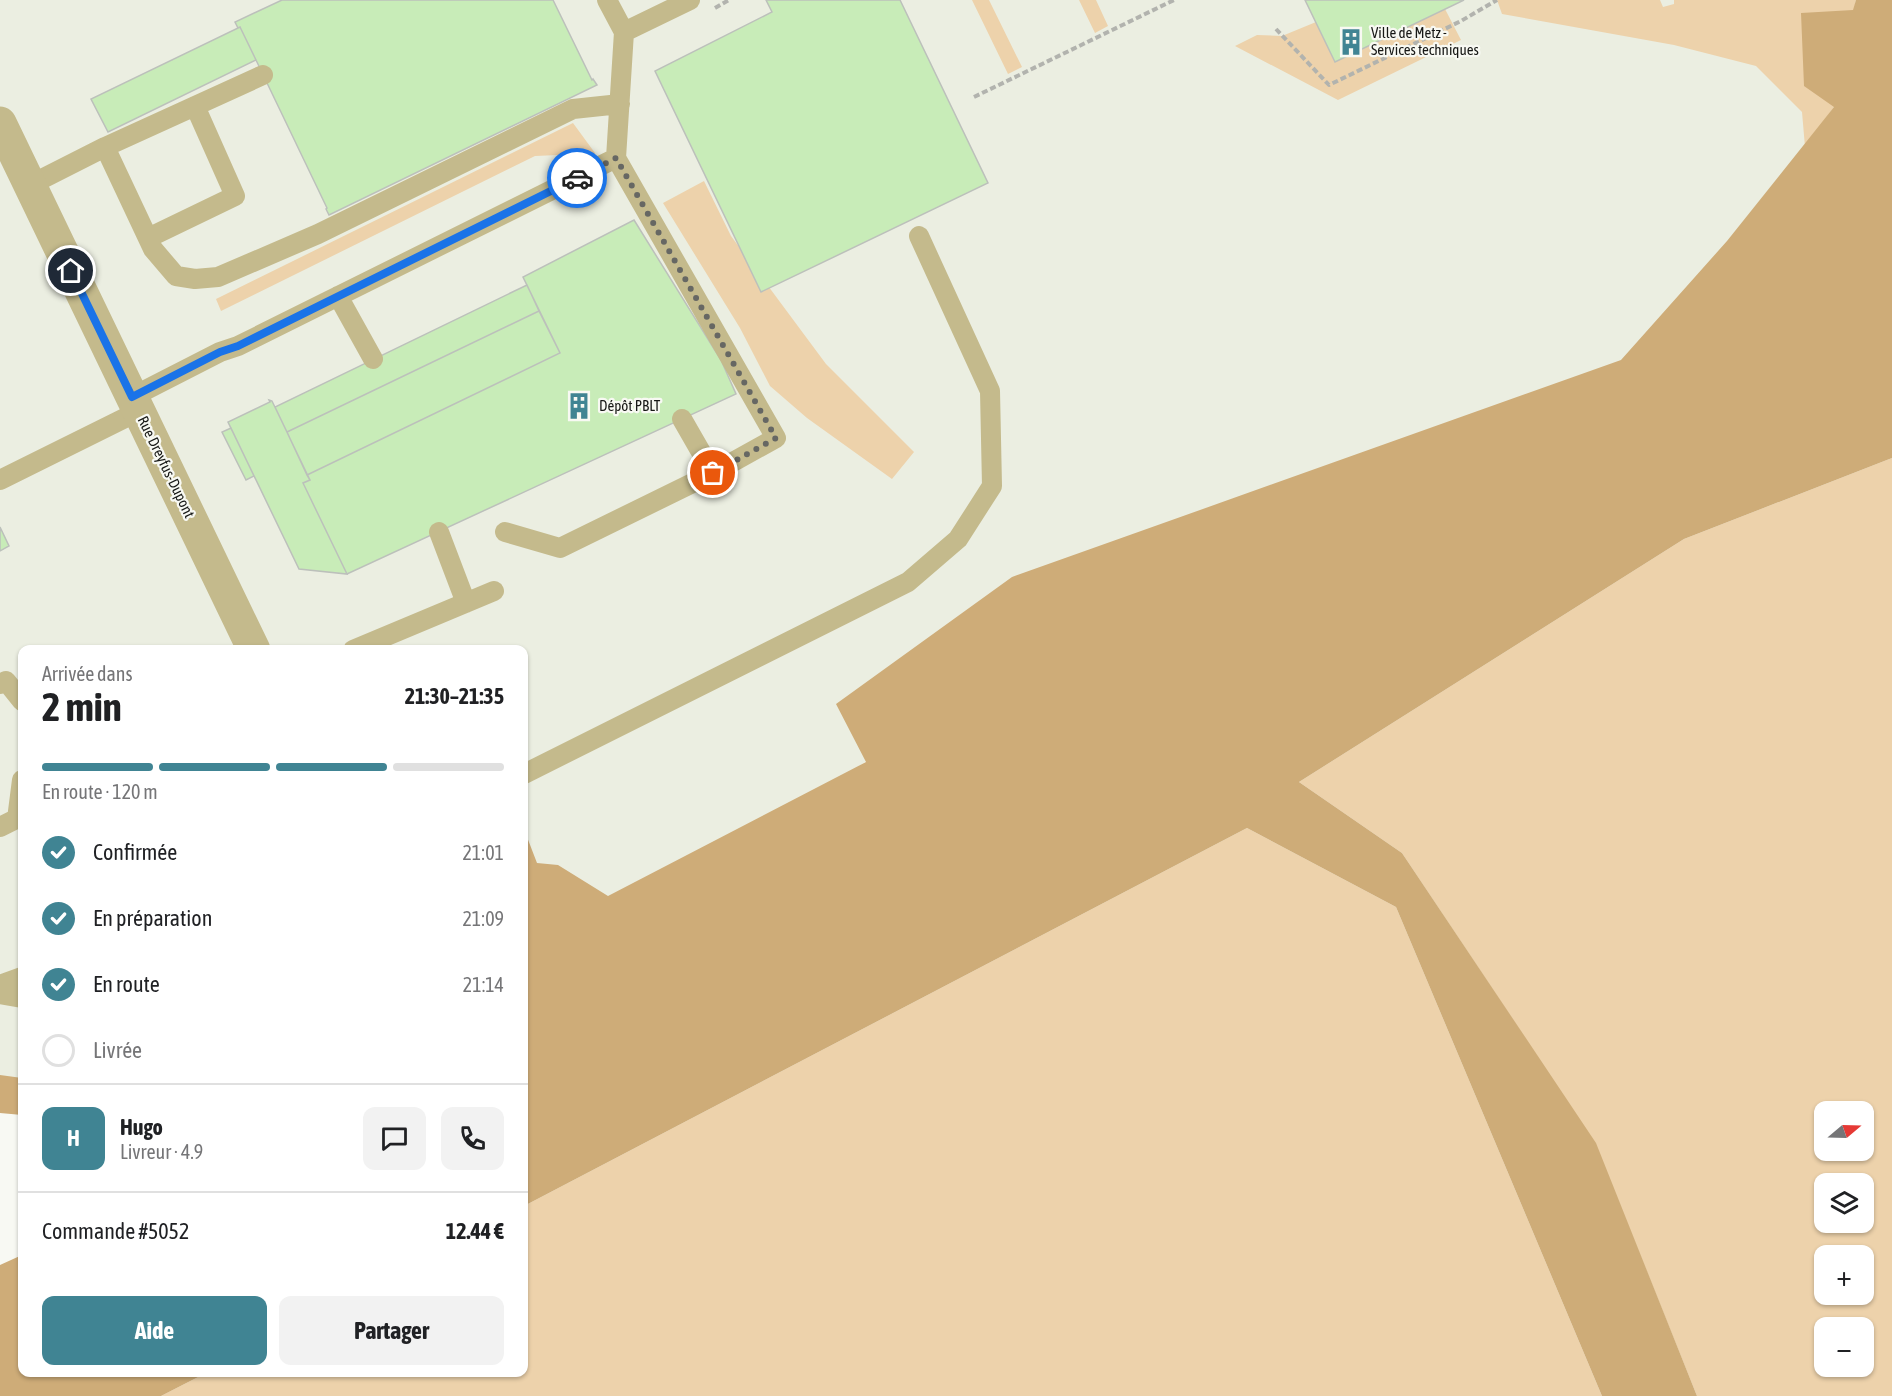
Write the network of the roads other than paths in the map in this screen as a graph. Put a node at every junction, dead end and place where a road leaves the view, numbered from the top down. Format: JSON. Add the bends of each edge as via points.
{"nodes":[{"id":1,"x":607,"y":0,"type":"edge"},
{"id":2,"x":690,"y":0,"type":"edge"},
{"id":3,"x":624,"y":32,"type":"junction"},
{"id":4,"x":263,"y":75,"type":"dead end"},
{"id":5,"x":620,"y":104,"type":"junction"},
{"id":6,"x":195,"y":106,"type":"junction"},
{"id":7,"x":2,"y":131,"type":"edge"},
{"id":8,"x":105,"y":147,"type":"junction"},
{"id":9,"x":616,"y":158,"type":"junction"},
{"id":10,"x":30,"y":185,"type":"junction"},
{"id":11,"x":919,"y":236,"type":"dead end"},
{"id":12,"x":148,"y":238,"type":"junction"},
{"id":13,"x":339,"y":296,"type":"junction"},
{"id":14,"x":373,"y":359,"type":"dead end"},
{"id":15,"x":135,"y":404,"type":"junction"},
{"id":16,"x":682,"y":419,"type":"dead end"},
{"id":17,"x":713,"y":473,"type":"junction"},
{"id":18,"x":0,"y":480,"type":"edge"},
{"id":19,"x":439,"y":532,"type":"dead end"},
{"id":20,"x":505,"y":532,"type":"dead end"},
{"id":21,"x":494,"y":591,"type":"dead end"},
{"id":22,"x":466,"y":603,"type":"junction"},
{"id":23,"x":252,"y":645,"type":"edge"},
{"id":24,"x":370,"y":645,"type":"edge"},
{"id":25,"x":0,"y":684,"type":"edge"},
{"id":26,"x":18,"y":696,"type":"edge"},
{"id":27,"x":528,"y":772,"type":"edge"},
{"id":28,"x":18,"y":798,"type":"edge"},
{"id":29,"x":13,"y":821,"type":"edge"},
{"id":30,"x":18,"y":978,"type":"edge"},
{"id":31,"x":0,"y":985,"type":"edge"},
{"id":32,"x":0,"y":994,"type":"edge"},
{"id":33,"x":18,"y":997,"type":"edge"}],
"edges":[{"from":1,"to":3,"type":"lane"},
{"from":2,"to":3,"type":"lane"},
{"from":3,"to":5,"type":"lane"},
{"from":4,"to":6,"type":"lane"},
{"from":5,"to":9,"type":"lane"},
{"from":5,"to":12,"type":"lane","via":[[573,109],[318,234],[218,277],[176,276]]},
{"from":6,"to":8,"type":"lane"},
{"from":6,"to":12,"type":"lane","via":[[235,196]]},
{"from":7,"to":10,"type":"street","name":"Rue Dreyfus-Dupont"},
{"from":8,"to":10,"type":"lane"},
{"from":8,"to":12,"type":"lane"},
{"from":9,"to":13,"type":"lane"},
{"from":9,"to":17,"type":"lane","via":[[776,438]]},
{"from":10,"to":15,"type":"street","name":"Rue Dreyfus-Dupont"},
{"from":11,"to":27,"type":"lane","via":[[990,391],[992,486],[958,539],[908,582]]},
{"from":13,"to":14,"type":"lane"},
{"from":13,"to":15,"type":"lane"},
{"from":15,"to":18,"type":"lane"},
{"from":15,"to":23,"type":"street","name":"Rue Dreyfus-Dupont"},
{"from":16,"to":17,"type":"lane"},
{"from":17,"to":20,"type":"lane","via":[[560,548]]},
{"from":19,"to":22,"type":"lane"},
{"from":21,"to":22,"type":"lane"},
{"from":22,"to":24,"type":"lane"},
{"from":25,"to":26,"type":"lane","via":[[6,681]]},
{"from":28,"to":29,"type":"lane"},
{"from":30,"to":31,"type":"lane"},
{"from":32,"to":33,"type":"lane"}]}
